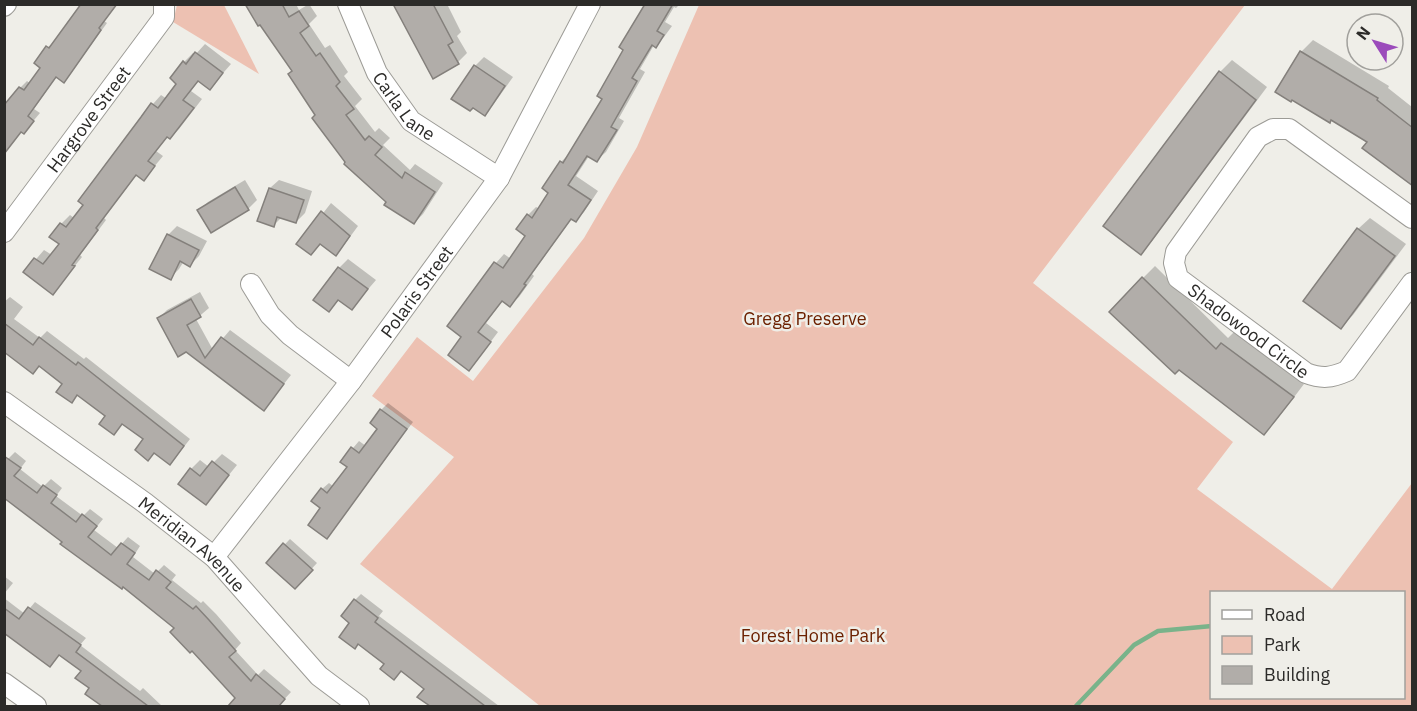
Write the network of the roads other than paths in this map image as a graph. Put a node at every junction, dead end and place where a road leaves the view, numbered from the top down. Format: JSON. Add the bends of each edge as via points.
{"nodes":[{"id":1,"x":164,"y":4,"type":"edge"},
{"id":2,"x":348,"y":4,"type":"edge"},
{"id":3,"x":590,"y":4,"type":"edge"},
{"id":4,"x":499,"y":178,"type":"junction"},
{"id":5,"x":1413,"y":218,"type":"edge"},
{"id":6,"x":4,"y":232,"type":"edge"},
{"id":7,"x":1413,"y":283,"type":"edge"},
{"id":8,"x":251,"y":284,"type":"dead end"},
{"id":9,"x":351,"y":381,"type":"junction"},
{"id":10,"x":4,"y":402,"type":"edge"},
{"id":11,"x":214,"y":557,"type":"junction"},
{"id":12,"x":4,"y":683,"type":"edge"},
{"id":13,"x":36,"y":706,"type":"edge"},
{"id":14,"x":359,"y":706,"type":"edge"}],
"edges":[{"from":1,"to":6,"type":"street","name":"Hargrove Street","via":[[164,17]]},
{"from":2,"to":4,"type":"street","name":"Carla Lane","via":[[376,73],[411,121]]},
{"from":3,"to":4,"type":"street","name":"Polaris Street"},
{"from":4,"to":9,"type":"street","name":"Polaris Street"},
{"from":5,"to":7,"type":"street","name":"Shadowood Circle","via":[[1289,129],[1273,129],[1258,137],[1176,252],[1174,263],[1178,278],[1306,373],[1320,378],[1347,371]]},
{"from":8,"to":9,"type":"street","via":[[270,315],[290,335]]},
{"from":9,"to":11,"type":"street","name":"Polaris Street"},
{"from":10,"to":11,"type":"street","name":"Meridian Avenue","via":[[146,503]]},
{"from":11,"to":14,"type":"street","name":"Meridian Avenue","via":[[319,676]]},
{"from":12,"to":13,"type":"street"}]}
